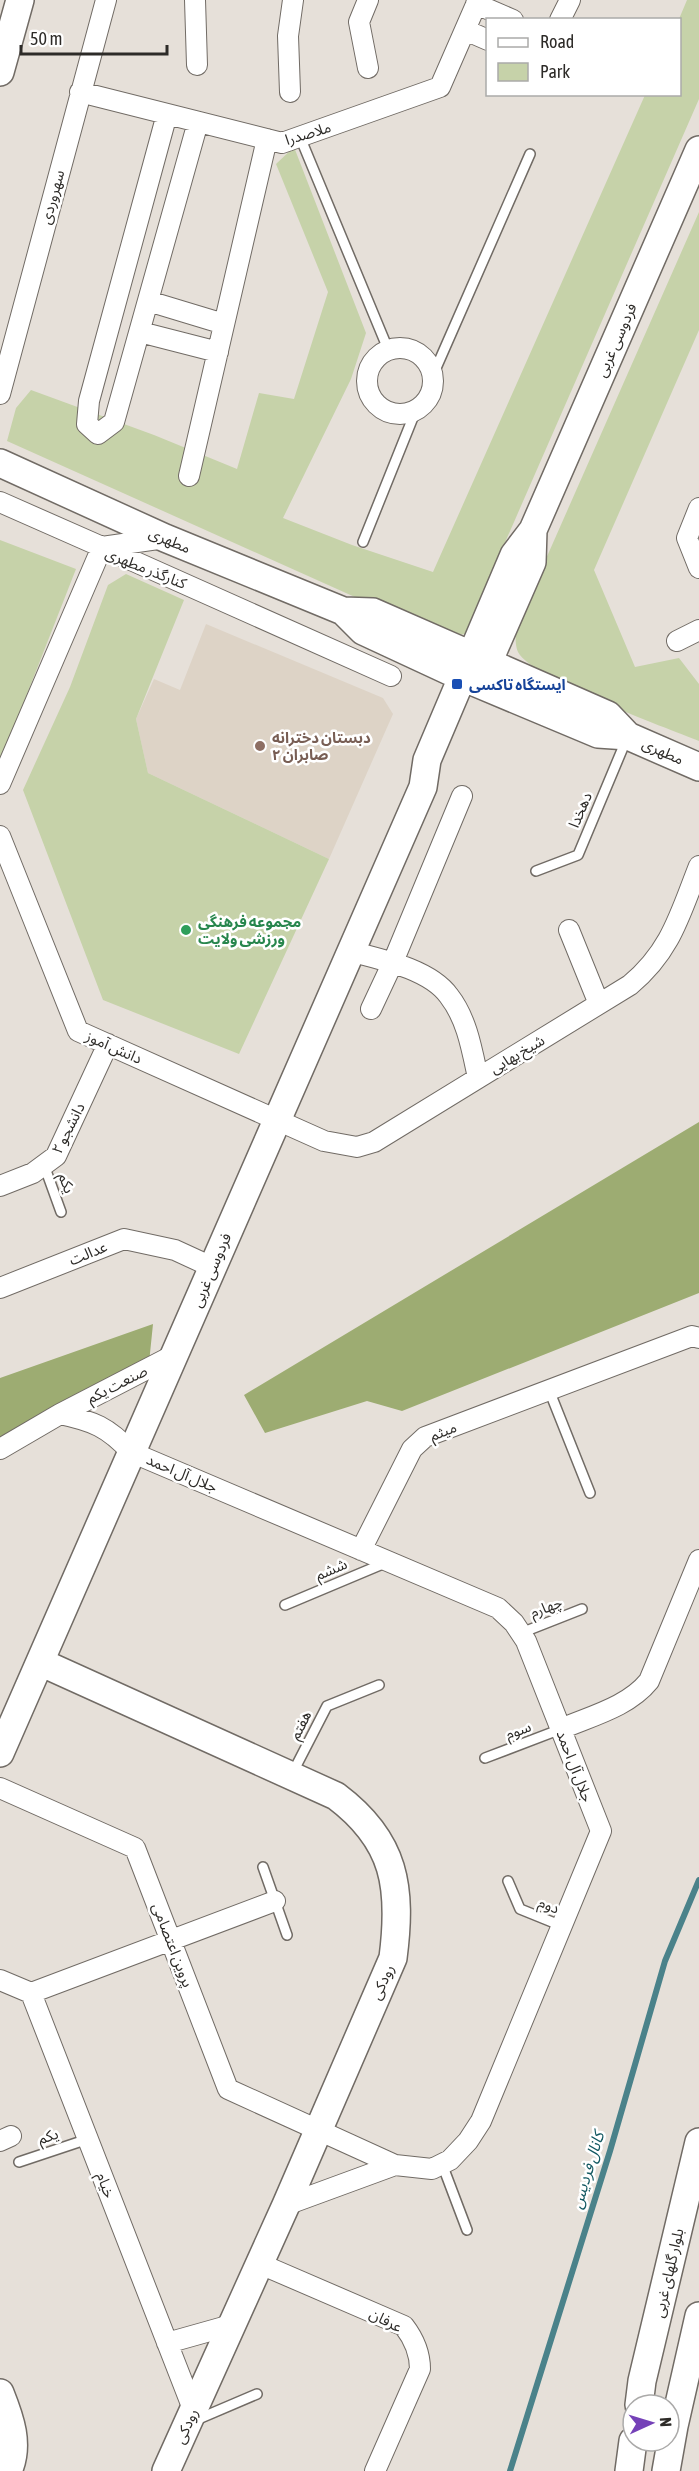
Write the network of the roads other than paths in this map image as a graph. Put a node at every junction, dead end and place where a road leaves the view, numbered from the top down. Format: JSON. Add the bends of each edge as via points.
{"nodes":[{"id":1,"x":20,"y":0,"type":"edge"},
{"id":2,"x":105,"y":0,"type":"edge"},
{"id":3,"x":195,"y":0,"type":"edge"},
{"id":4,"x":293,"y":0,"type":"edge"},
{"id":5,"x":368,"y":0,"type":"edge"},
{"id":6,"x":570,"y":0,"type":"edge"},
{"id":7,"x":477,"y":2,"type":"edge"},
{"id":8,"x":509,"y":18,"type":"edge"},
{"id":9,"x":561,"y":18,"type":"edge"},
{"id":10,"x":465,"y":30,"type":"junction"},
{"id":11,"x":486,"y":39,"type":"edge"},
{"id":12,"x":197,"y":65,"type":"dead end"},
{"id":13,"x":369,"y":68,"type":"dead end"},
{"id":14,"x":0,"y":72,"type":"edge"},
{"id":15,"x":80,"y":92,"type":"junction"},
{"id":16,"x":290,"y":92,"type":"dead end"},
{"id":17,"x":167,"y":114,"type":"junction"},
{"id":18,"x":198,"y":122,"type":"junction"},
{"id":19,"x":300,"y":137,"type":"junction"},
{"id":20,"x":267,"y":139,"type":"junction"},
{"id":21,"x":699,"y":150,"type":"edge"},
{"id":22,"x":530,"y":154,"type":"dead end"},
{"id":23,"x":148,"y":301,"type":"junction"},
{"id":24,"x":224,"y":324,"type":"junction"},
{"id":25,"x":140,"y":332,"type":"junction"},
{"id":26,"x":387,"y":349,"type":"junction"},
{"id":27,"x":218,"y":352,"type":"junction"},
{"id":28,"x":433,"y":375,"type":"junction"},
{"id":29,"x":0,"y":394,"type":"edge"},
{"id":30,"x":416,"y":410,"type":"junction"},
{"id":31,"x":0,"y":463,"type":"edge"},
{"id":32,"x":189,"y":476,"type":"dead end"},
{"id":33,"x":0,"y":502,"type":"edge"},
{"id":34,"x":699,"y":508,"type":"edge"},
{"id":35,"x":165,"y":538,"type":"junction"},
{"id":36,"x":363,"y":542,"type":"dead end"},
{"id":37,"x":102,"y":547,"type":"junction"},
{"id":38,"x":699,"y":568,"type":"edge"},
{"id":39,"x":699,"y":630,"type":"edge"},
{"id":40,"x":677,"y":640,"type":"dead end"},
{"id":41,"x":475,"y":670,"type":"junction"},
{"id":42,"x":391,"y":676,"type":"dead end"},
{"id":43,"x":628,"y":736,"type":"junction"},
{"id":44,"x":699,"y":767,"type":"edge"},
{"id":45,"x":0,"y":783,"type":"edge"},
{"id":46,"x":462,"y":796,"type":"dead end"},
{"id":47,"x":0,"y":836,"type":"edge"},
{"id":48,"x":699,"y":866,"type":"edge"},
{"id":49,"x":536,"y":871,"type":"dead end"},
{"id":50,"x":569,"y":930,"type":"dead end"},
{"id":51,"x":349,"y":951,"type":"junction"},
{"id":52,"x":393,"y":962,"type":"junction"},
{"id":53,"x":599,"y":1004,"type":"junction"},
{"id":54,"x":371,"y":1009,"type":"dead end"},
{"id":55,"x":108,"y":1044,"type":"junction"},
{"id":56,"x":478,"y":1078,"type":"junction"},
{"id":57,"x":276,"y":1120,"type":"junction"},
{"id":58,"x":44,"y":1165,"type":"junction"},
{"id":59,"x":0,"y":1186,"type":"edge"},
{"id":60,"x":61,"y":1212,"type":"dead end"},
{"id":61,"x":212,"y":1267,"type":"junction"},
{"id":62,"x":0,"y":1288,"type":"edge"},
{"id":63,"x":699,"y":1338,"type":"edge"},
{"id":64,"x":174,"y":1355,"type":"junction"},
{"id":65,"x":549,"y":1390,"type":"junction"},
{"id":66,"x":60,"y":1414,"type":"junction"},
{"id":67,"x":0,"y":1449,"type":"edge"},
{"id":68,"x":131,"y":1452,"type":"junction"},
{"id":69,"x":590,"y":1493,"type":"dead end"},
{"id":70,"x":362,"y":1550,"type":"junction"},
{"id":71,"x":699,"y":1560,"type":"edge"},
{"id":72,"x":389,"y":1562,"type":"junction"},
{"id":73,"x":285,"y":1605,"type":"dead end"},
{"id":74,"x":582,"y":1610,"type":"dead end"},
{"id":75,"x":521,"y":1633,"type":"junction"},
{"id":76,"x":40,"y":1662,"type":"junction"},
{"id":77,"x":379,"y":1685,"type":"dead end"},
{"id":78,"x":561,"y":1729,"type":"junction"},
{"id":79,"x":0,"y":1753,"type":"edge"},
{"id":80,"x":485,"y":1758,"type":"dead end"},
{"id":81,"x":291,"y":1776,"type":"junction"},
{"id":82,"x":0,"y":1788,"type":"edge"},
{"id":83,"x":263,"y":1867,"type":"dead end"},
{"id":84,"x":508,"y":1881,"type":"dead end"},
{"id":85,"x":275,"y":1901,"type":"junction"},
{"id":86,"x":562,"y":1926,"type":"junction"},
{"id":87,"x":287,"y":1935,"type":"dead end"},
{"id":88,"x":171,"y":1939,"type":"junction"},
{"id":89,"x":0,"y":1980,"type":"edge"},
{"id":90,"x":31,"y":1993,"type":"junction"},
{"id":91,"x":317,"y":2129,"type":"junction"},
{"id":92,"x":88,"y":2139,"type":"junction"},
{"id":93,"x":699,"y":2142,"type":"edge"},
{"id":94,"x":19,"y":2162,"type":"dead end"},
{"id":95,"x":442,"y":2164,"type":"junction"},
{"id":96,"x":395,"y":2165,"type":"junction"},
{"id":97,"x":286,"y":2205,"type":"junction"},
{"id":98,"x":467,"y":2230,"type":"dead end"},
{"id":99,"x":258,"y":2263,"type":"junction"},
{"id":100,"x":699,"y":2316,"type":"edge"},
{"id":101,"x":231,"y":2325,"type":"junction"},
{"id":102,"x":167,"y":2343,"type":"junction"},
{"id":103,"x":0,"y":2393,"type":"edge"},
{"id":104,"x":640,"y":2393,"type":"edge"},
{"id":105,"x":257,"y":2394,"type":"dead end"},
{"id":106,"x":681,"y":2395,"type":"edge"},
{"id":107,"x":699,"y":2395,"type":"edge"},
{"id":108,"x":681,"y":2414,"type":"edge"},
{"id":109,"x":190,"y":2417,"type":"junction"},
{"id":110,"x":631,"y":2453,"type":"edge"},
{"id":111,"x":669,"y":2453,"type":"edge"},
{"id":112,"x":8,"y":2471,"type":"edge"},
{"id":113,"x":166,"y":2471,"type":"edge"},
{"id":114,"x":375,"y":2471,"type":"edge"},
{"id":115,"x":629,"y":2471,"type":"edge"},
{"id":116,"x":666,"y":2471,"type":"edge"}],
"edges":[{"from":1,"to":14,"type":"main road"},
{"from":2,"to":15,"type":"street","name":"سهروردی"},
{"from":3,"to":12,"type":"street"},
{"from":4,"to":16,"type":"street","via":[[288,36]]},
{"from":5,"to":13,"type":"street","via":[[359,22]]},
{"from":6,"to":9,"type":"street"},
{"from":7,"to":8,"type":"street"},
{"from":7,"to":10,"type":"street","name":"ملاصدرا"},
{"from":10,"to":11,"type":"street"},
{"from":10,"to":19,"type":"street","name":"ملاصدرا","via":[[440,87]]},
{"from":15,"to":17,"type":"street","name":"ملاصدرا"},
{"from":15,"to":29,"type":"street","name":"سهروردی"},
{"from":17,"to":18,"type":"street","name":"ملاصدرا"},
{"from":17,"to":25,"type":"street","via":[[89,401],[87,424],[98,434],[114,422]]},
{"from":18,"to":20,"type":"street","name":"ملاصدرا"},
{"from":18,"to":23,"type":"street"},
{"from":19,"to":20,"type":"street","name":"ملاصدرا","via":[[282,143]]},
{"from":19,"to":26,"type":"lane"},
{"from":20,"to":24,"type":"street"},
{"from":21,"to":41,"type":"main road","name":"فردوسی غربی","via":[[533,530],[514,555]]},
{"from":22,"to":28,"type":"lane"},
{"from":23,"to":24,"type":"street"},
{"from":23,"to":25,"type":"street"},
{"from":24,"to":27,"type":"street"},
{"from":25,"to":27,"type":"street"},
{"from":26,"to":28,"type":"street","via":[[397,347],[416,352]]},
{"from":26,"to":30,"type":"street","via":[[368,371],[367,389],[372,400],[392,414]]},
{"from":27,"to":32,"type":"street"},
{"from":28,"to":30,"type":"street","via":[[430,396]]},
{"from":30,"to":36,"type":"lane"},
{"from":31,"to":35,"type":"main road","name":"مطهری"},
{"from":33,"to":37,"type":"street"},
{"from":34,"to":38,"type":"street","via":[[687,538]]},
{"from":35,"to":37,"type":"street"},
{"from":35,"to":41,"type":"main road","name":"مطهری","via":[[343,611],[363,631]]},
{"from":37,"to":42,"type":"street","name":"کنارگذر مطهری"},
{"from":37,"to":45,"type":"street","name":"کنارگذر مطهری"},
{"from":39,"to":40,"type":"street"},
{"from":41,"to":43,"type":"main road","name":"مطهری","via":[[598,734]]},
{"from":41,"to":51,"type":"main road","name":"فردوسی غربی","via":[[427,760],[423,787]]},
{"from":43,"to":44,"type":"main road","name":"مطهری"},
{"from":43,"to":49,"type":"lane","name":"دهخدا","via":[[578,855]]},
{"from":46,"to":52,"type":"street"},
{"from":47,"to":55,"type":"street","name":"دانش آموز","via":[[78,1031]]},
{"from":48,"to":53,"type":"street","name":"شیخ بهایی","via":[[669,940],[650,969]]},
{"from":50,"to":53,"type":"street"},
{"from":51,"to":52,"type":"street"},
{"from":51,"to":57,"type":"main road","name":"فردوسی غربی"},
{"from":52,"to":54,"type":"street"},
{"from":52,"to":56,"type":"street","via":[[428,978],[449,995],[470,1039]]},
{"from":53,"to":56,"type":"street","name":"شیخ بهایی"},
{"from":55,"to":57,"type":"street","name":"دانش آموز"},
{"from":55,"to":58,"type":"street","name":"دانشجو ۲","via":[[56,1156]]},
{"from":56,"to":57,"type":"street","name":"شیخ بهایی","via":[[374,1142],[357,1148],[324,1141]]},
{"from":57,"to":61,"type":"main road","name":"فردوسی غربی"},
{"from":58,"to":59,"type":"street","name":"دانشجو ۲"},
{"from":58,"to":60,"type":"lane","name":"یکم"},
{"from":61,"to":62,"type":"street","name":"عدالت","via":[[174,1250],[124,1239]]},
{"from":61,"to":64,"type":"main road","name":"فردوسی غربی"},
{"from":63,"to":65,"type":"street","name":"میثم","via":[[692,1336]]},
{"from":64,"to":66,"type":"street","name":"صنعت یکم"},
{"from":64,"to":68,"type":"main road","name":"فردوسی غربی"},
{"from":65,"to":69,"type":"lane"},
{"from":65,"to":70,"type":"street","name":"میثم","via":[[425,1437],[412,1449]]},
{"from":66,"to":67,"type":"street","name":"صنعت یکم"},
{"from":66,"to":68,"type":"street","name":"صنعت یکم","via":[[89,1420],[116,1435]]},
{"from":68,"to":70,"type":"street","name":"جلال آل احمد"},
{"from":68,"to":76,"type":"main road","name":"فردوسی غربی"},
{"from":70,"to":72,"type":"street","name":"جلال آل احمد"},
{"from":71,"to":78,"type":"street","via":[[649,1680],[626,1701]]},
{"from":72,"to":73,"type":"lane","name":"ششم"},
{"from":72,"to":75,"type":"street","name":"جلال آل احمد","via":[[498,1608]]},
{"from":74,"to":75,"type":"lane","name":"چهارم"},
{"from":75,"to":78,"type":"street","name":"جلال آل احمد"},
{"from":76,"to":79,"type":"main road","name":"فردوسی غربی"},
{"from":76,"to":81,"type":"main road","name":"رودکی"},
{"from":77,"to":81,"type":"lane","name":"هفتم","via":[[327,1706]]},
{"from":78,"to":80,"type":"lane","name":"سوم"},
{"from":78,"to":86,"type":"street","name":"جلال آل احمد","via":[[601,1831]]},
{"from":81,"to":91,"type":"main road","name":"رودکی","via":[[336,1796],[356,1811],[374,1832],[388,1859],[397,1892],[393,1958]]},
{"from":82,"to":88,"type":"street","name":"پروین اعتصامی","via":[[135,1848]]},
{"from":83,"to":85,"type":"lane"},
{"from":84,"to":86,"type":"lane","name":"دوم","via":[[520,1909]]},
{"from":85,"to":87,"type":"lane"},
{"from":85,"to":88,"type":"street"},
{"from":86,"to":95,"type":"street","name":"جلال آل احمد","via":[[481,2121],[468,2141]]},
{"from":88,"to":90,"type":"street"},
{"from":88,"to":91,"type":"street","name":"پروین اعتصامی","via":[[228,2089]]},
{"from":89,"to":90,"type":"street"},
{"from":90,"to":92,"type":"street","name":"خیام"},
{"from":91,"to":96,"type":"street"},
{"from":91,"to":97,"type":"main road","name":"رودکی"},
{"from":92,"to":94,"type":"lane","name":"یکم"},
{"from":92,"to":102,"type":"street","name":"خیام"},
{"from":93,"to":104,"type":"main road","name":"بلوار گلهای غربی"},
{"from":95,"to":96,"type":"street","via":[[432,2169]]},
{"from":95,"to":98,"type":"lane"},
{"from":96,"to":97,"type":"street"},
{"from":97,"to":99,"type":"main road","name":"رودکی"},
{"from":99,"to":101,"type":"main road","name":"رودکی"},
{"from":99,"to":114,"type":"street","name":"عرفان","via":[[404,2326],[411,2335],[420,2357],[420,2369]]},
{"from":100,"to":106,"type":"main road"},
{"from":101,"to":102,"type":"street"},
{"from":101,"to":109,"type":"main road","name":"رودکی"},
{"from":102,"to":109,"type":"street","name":"خیام"},
{"from":103,"to":112,"type":"main road","via":[[11,2418],[14,2440]]},
{"from":105,"to":109,"type":"lane"},
{"from":107,"to":108,"type":"main road"},
{"from":109,"to":113,"type":"main road","name":"رودکی"},
{"from":110,"to":115,"type":"main road"},
{"from":111,"to":116,"type":"main road"}]}
